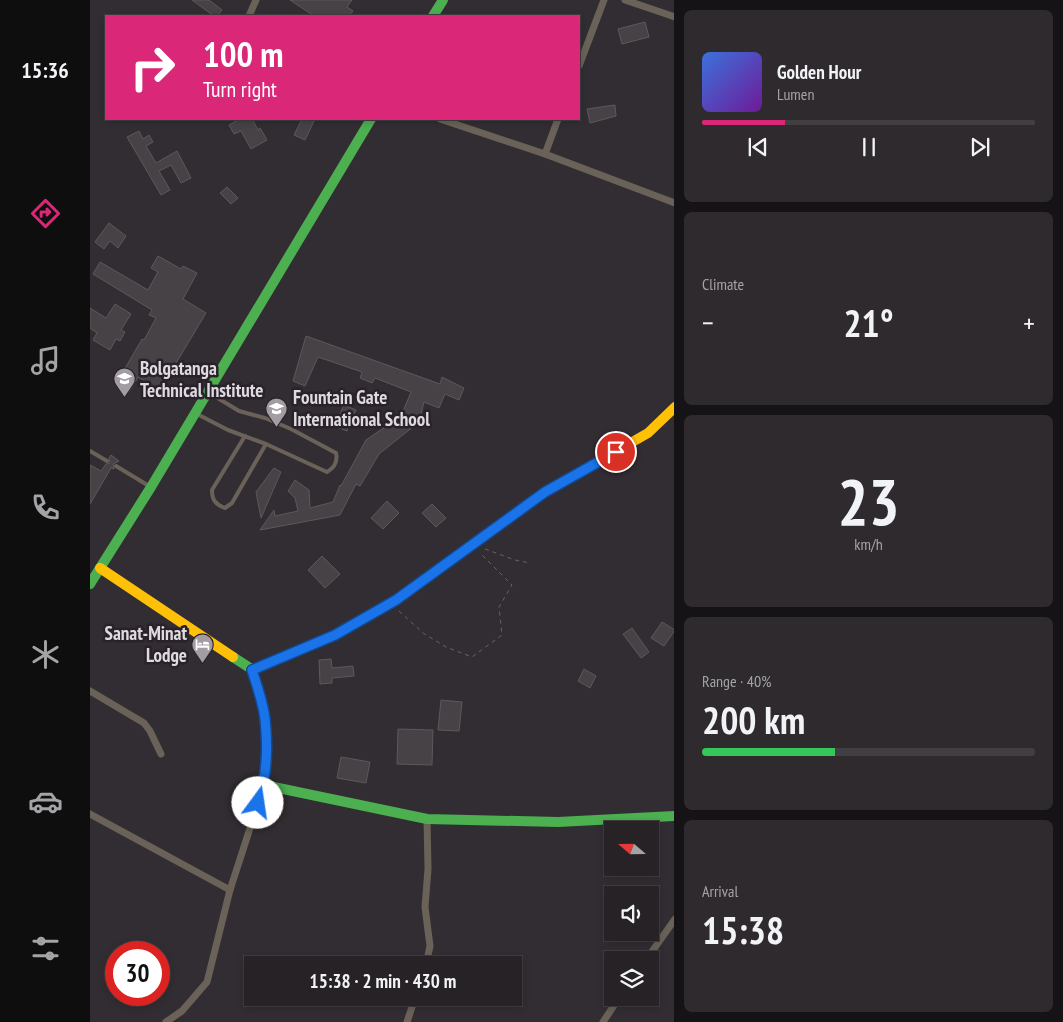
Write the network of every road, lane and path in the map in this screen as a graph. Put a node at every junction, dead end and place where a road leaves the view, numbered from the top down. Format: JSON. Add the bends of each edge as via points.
{"nodes":[{"id":1,"x":256,"y":0,"type":"edge"},
{"id":2,"x":443,"y":0,"type":"edge"},
{"id":3,"x":604,"y":0,"type":"edge"},
{"id":4,"x":625,"y":0,"type":"edge"},
{"id":5,"x":249,"y":15,"type":"edge"},
{"id":6,"x":434,"y":15,"type":"edge"},
{"id":7,"x":674,"y":17,"type":"edge"},
{"id":8,"x":580,"y":63,"type":"edge"},
{"id":9,"x":370,"y":120,"type":"edge"},
{"id":10,"x":443,"y":120,"type":"edge"},
{"id":11,"x":558,"y":120,"type":"edge"},
{"id":12,"x":545,"y":154,"type":"junction"},
{"id":13,"x":674,"y":203,"type":"edge"},
{"id":14,"x":206,"y":392,"type":"junction"},
{"id":15,"x":674,"y":407,"type":"edge"},
{"id":16,"x":194,"y":413,"type":"junction"},
{"id":17,"x":245,"y":436,"type":"junction"},
{"id":18,"x":266,"y":444,"type":"junction"},
{"id":19,"x":90,"y":451,"type":"edge"},
{"id":20,"x":108,"y":461,"type":"dead end"},
{"id":21,"x":116,"y":466,"type":"dead end"},
{"id":22,"x":151,"y":487,"type":"junction"},
{"id":23,"x":472,"y":544,"type":"junction"},
{"id":24,"x":530,"y":563,"type":"dead end"},
{"id":25,"x":100,"y":568,"type":"junction"},
{"id":26,"x":90,"y":584,"type":"edge"},
{"id":27,"x":397,"y":609,"type":"dead end"},
{"id":28,"x":252,"y":670,"type":"junction"},
{"id":29,"x":90,"y":691,"type":"edge"},
{"id":30,"x":161,"y":754,"type":"dead end"},
{"id":31,"x":264,"y":785,"type":"junction"},
{"id":32,"x":90,"y":814,"type":"edge"},
{"id":33,"x":674,"y":816,"type":"edge"},
{"id":34,"x":427,"y":819,"type":"junction"},
{"id":35,"x":230,"y":890,"type":"junction"},
{"id":36,"x":674,"y":919,"type":"edge"},
{"id":37,"x":652,"y":951,"type":"edge"},
{"id":38,"x":428,"y":956,"type":"edge"},
{"id":39,"x":412,"y":1006,"type":"edge"},
{"id":40,"x":614,"y":1006,"type":"edge"},
{"id":41,"x":166,"y":1022,"type":"edge"},
{"id":42,"x":407,"y":1022,"type":"edge"},
{"id":43,"x":603,"y":1022,"type":"edge"}],
"edges":[{"from":1,"to":5,"type":"street"},
{"from":2,"to":6,"type":"main road"},
{"from":3,"to":8,"type":"street"},
{"from":4,"to":7,"type":"street"},
{"from":9,"to":14,"type":"main road"},
{"from":10,"to":12,"type":"street"},
{"from":11,"to":12,"type":"street"},
{"from":12,"to":13,"type":"street"},
{"from":14,"to":16,"type":"main road"},
{"from":14,"to":18,"type":"lane","via":[[239,411],[292,429],[336,453],[337,459],[333,468],[326,472]]},
{"from":15,"to":23,"type":"main road","via":[[648,433],[545,492]]},
{"from":16,"to":17,"type":"lane"},
{"from":16,"to":22,"type":"main road"},
{"from":17,"to":18,"type":"lane"},
{"from":17,"to":18,"type":"lane","via":[[212,490],[216,504],[225,508],[232,503]]},
{"from":19,"to":20,"type":"lane"},
{"from":21,"to":22,"type":"lane"},
{"from":22,"to":25,"type":"main road"},
{"from":23,"to":24,"type":"path"},
{"from":23,"to":27,"type":"path","via":[[512,585],[499,607],[502,635],[472,657],[423,633]]},
{"from":23,"to":28,"type":"main road","via":[[396,600],[335,635]]},
{"from":25,"to":26,"type":"main road"},
{"from":25,"to":28,"type":"main road"},
{"from":28,"to":31,"type":"street","via":[[265,717]]},
{"from":29,"to":30,"type":"street","via":[[144,722]]},
{"from":31,"to":34,"type":"main road"},
{"from":31,"to":35,"type":"street"},
{"from":32,"to":35,"type":"street"},
{"from":33,"to":34,"type":"main road","via":[[558,822]]},
{"from":34,"to":38,"type":"street","via":[[428,869],[424,907],[430,946]]},
{"from":35,"to":41,"type":"street","via":[[207,982],[182,1011]]},
{"from":36,"to":37,"type":"street"},
{"from":39,"to":42,"type":"street"},
{"from":40,"to":43,"type":"street"}]}
